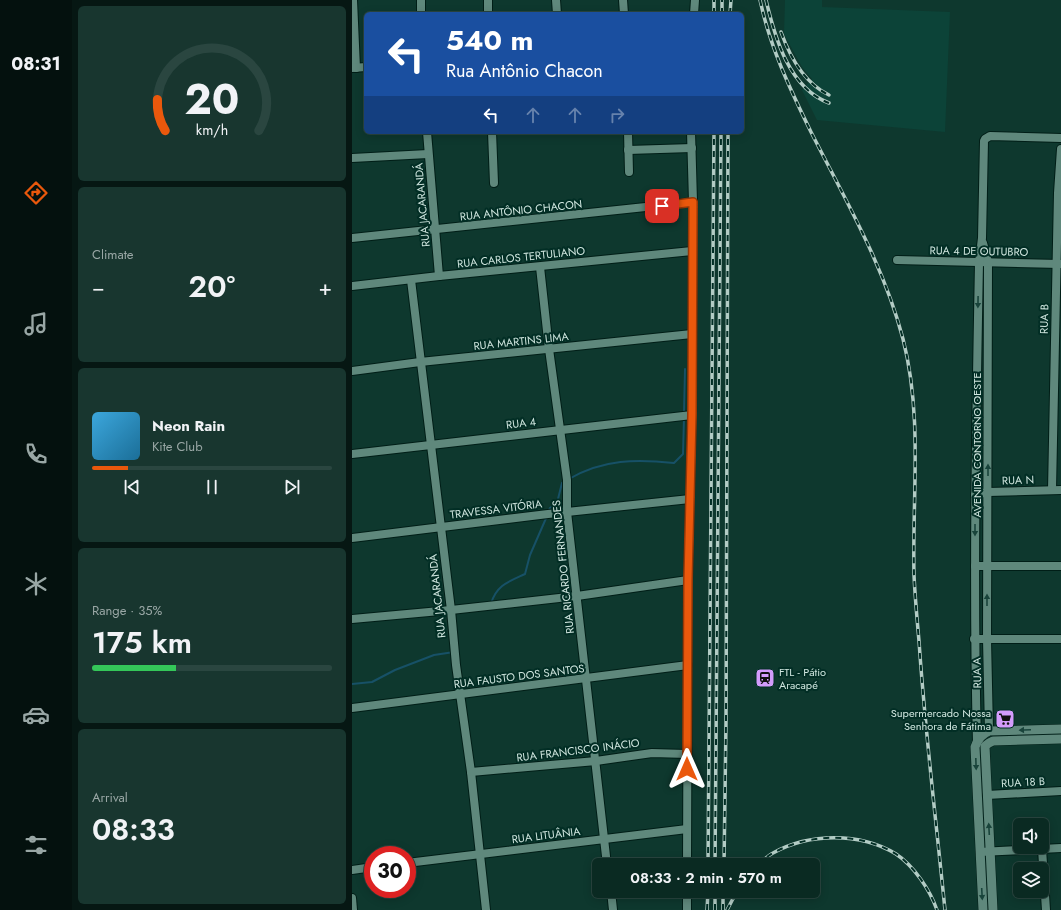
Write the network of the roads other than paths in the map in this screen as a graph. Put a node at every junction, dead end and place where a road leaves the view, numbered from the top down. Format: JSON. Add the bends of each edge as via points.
{"nodes":[{"id":1,"x":353,"y":0,"type":"edge"},
{"id":2,"x":421,"y":0,"type":"edge"},
{"id":3,"x":488,"y":0,"type":"edge"},
{"id":4,"x":556,"y":0,"type":"edge"},
{"id":5,"x":623,"y":0,"type":"edge"},
{"id":6,"x":695,"y":0,"type":"edge"},
{"id":7,"x":421,"y":12,"type":"edge"},
{"id":8,"x":488,"y":12,"type":"edge"},
{"id":9,"x":557,"y":12,"type":"edge"},
{"id":10,"x":624,"y":12,"type":"edge"},
{"id":11,"x":694,"y":12,"type":"edge"},
{"id":12,"x":364,"y":67,"type":"edge"},
{"id":13,"x":354,"y":68,"type":"edge"},
{"id":14,"x":427,"y":134,"type":"edge"},
{"id":15,"x":492,"y":134,"type":"edge"},
{"id":16,"x":628,"y":134,"type":"edge"},
{"id":17,"x":692,"y":134,"type":"edge"},
{"id":18,"x":1061,"y":138,"type":"edge"},
{"id":19,"x":692,"y":148,"type":"junction"},
{"id":20,"x":1061,"y":148,"type":"edge"},
{"id":21,"x":628,"y":150,"type":"junction"},
{"id":22,"x":428,"y":154,"type":"junction"},
{"id":23,"x":352,"y":158,"type":"edge"},
{"id":24,"x":629,"y":172,"type":"dead end"},
{"id":25,"x":494,"y":183,"type":"dead end"},
{"id":26,"x":693,"y":202,"type":"junction"},
{"id":27,"x":436,"y":230,"type":"junction"},
{"id":28,"x":352,"y":238,"type":"edge"},
{"id":29,"x":982,"y":238,"type":"junction"},
{"id":30,"x":692,"y":250,"type":"junction"},
{"id":31,"x":897,"y":260,"type":"dead end"},
{"id":32,"x":988,"y":262,"type":"junction"},
{"id":33,"x":979,"y":263,"type":"junction"},
{"id":34,"x":1059,"y":264,"type":"edge"},
{"id":35,"x":540,"y":266,"type":"junction"},
{"id":36,"x":439,"y":276,"type":"junction"},
{"id":37,"x":411,"y":280,"type":"junction"},
{"id":38,"x":352,"y":286,"type":"edge"},
{"id":39,"x":692,"y":334,"type":"junction"},
{"id":40,"x":549,"y":349,"type":"junction"},
{"id":41,"x":420,"y":362,"type":"junction"},
{"id":42,"x":977,"y":368,"type":"junction"},
{"id":43,"x":988,"y":368,"type":"junction"},
{"id":44,"x":352,"y":371,"type":"edge"},
{"id":45,"x":692,"y":415,"type":"junction"},
{"id":46,"x":560,"y":430,"type":"junction"},
{"id":47,"x":430,"y":445,"type":"junction"},
{"id":48,"x":352,"y":454,"type":"edge"},
{"id":49,"x":1052,"y":490,"type":"junction"},
{"id":50,"x":1061,"y":490,"type":"edge"},
{"id":51,"x":988,"y":492,"type":"junction"},
{"id":52,"x":975,"y":495,"type":"junction"},
{"id":53,"x":690,"y":499,"type":"junction"},
{"id":54,"x":567,"y":512,"type":"junction"},
{"id":55,"x":441,"y":528,"type":"junction"},
{"id":56,"x":352,"y":538,"type":"edge"},
{"id":57,"x":975,"y":566,"type":"junction"},
{"id":58,"x":988,"y":566,"type":"junction"},
{"id":59,"x":1061,"y":566,"type":"edge"},
{"id":60,"x":688,"y":580,"type":"junction"},
{"id":61,"x":577,"y":596,"type":"junction"},
{"id":62,"x":451,"y":610,"type":"junction"},
{"id":63,"x":352,"y":619,"type":"edge"},
{"id":64,"x":974,"y":639,"type":"junction"},
{"id":65,"x":987,"y":639,"type":"junction"},
{"id":66,"x":1061,"y":639,"type":"edge"},
{"id":67,"x":688,"y":665,"type":"junction"},
{"id":68,"x":975,"y":667,"type":"junction"},
{"id":69,"x":988,"y":667,"type":"junction"},
{"id":70,"x":585,"y":679,"type":"junction"},
{"id":71,"x":975,"y":685,"type":"junction"},
{"id":72,"x":988,"y":685,"type":"junction"},
{"id":73,"x":460,"y":694,"type":"junction"},
{"id":74,"x":352,"y":708,"type":"edge"},
{"id":75,"x":1061,"y":729,"type":"edge"},
{"id":76,"x":989,"y":731,"type":"junction"},
{"id":77,"x":1061,"y":739,"type":"edge"},
{"id":78,"x":977,"y":743,"type":"junction"},
{"id":79,"x":687,"y":754,"type":"junction"},
{"id":80,"x":596,"y":761,"type":"junction"},
{"id":81,"x":471,"y":772,"type":"junction"},
{"id":82,"x":1061,"y":791,"type":"edge"},
{"id":83,"x":987,"y":796,"type":"junction"},
{"id":84,"x":687,"y":830,"type":"junction"},
{"id":85,"x":604,"y":840,"type":"junction"},
{"id":86,"x":1061,"y":848,"type":"edge"},
{"id":87,"x":1049,"y":849,"type":"edge"},
{"id":88,"x":1013,"y":851,"type":"edge"},
{"id":89,"x":980,"y":852,"type":"junction"},
{"id":90,"x":990,"y":852,"type":"junction"},
{"id":91,"x":479,"y":854,"type":"junction"},
{"id":92,"x":1042,"y":854,"type":"edge"},
{"id":93,"x":606,"y":858,"type":"edge"},
{"id":94,"x":687,"y":858,"type":"edge"},
{"id":95,"x":416,"y":862,"type":"edge"},
{"id":96,"x":364,"y":868,"type":"edge"},
{"id":97,"x":352,"y":870,"type":"edge"},
{"id":98,"x":352,"y":898,"type":"edge"},
{"id":99,"x":612,"y":898,"type":"edge"},
{"id":100,"x":687,"y":898,"type":"edge"},
{"id":101,"x":353,"y":910,"type":"edge"},
{"id":102,"x":486,"y":910,"type":"edge"},
{"id":103,"x":613,"y":910,"type":"edge"},
{"id":104,"x":687,"y":910,"type":"edge"},
{"id":105,"x":983,"y":910,"type":"edge"},
{"id":106,"x":993,"y":910,"type":"edge"},
{"id":107,"x":1046,"y":910,"type":"edge"}],
"edges":[{"from":1,"to":13,"type":"street"},
{"from":2,"to":7,"type":"street"},
{"from":3,"to":8,"type":"street"},
{"from":4,"to":9,"type":"street"},
{"from":5,"to":10,"type":"street"},
{"from":6,"to":11,"type":"street"},
{"from":12,"to":13,"type":"street"},
{"from":14,"to":22,"type":"street","name":"RUA JACARANDÁ"},
{"from":15,"to":25,"type":"street"},
{"from":16,"to":21,"type":"street"},
{"from":17,"to":19,"type":"street"},
{"from":18,"to":29,"type":"street","name":"AVENIDA CONTORNO OESTE","via":[[990,136],[985,139]]},
{"from":19,"to":21,"type":"street"},
{"from":19,"to":26,"type":"street"},
{"from":20,"to":34,"type":"street","name":"RUA B","via":[[1058,193]]},
{"from":21,"to":24,"type":"street"},
{"from":22,"to":23,"type":"street"},
{"from":22,"to":27,"type":"street","name":"RUA JACARANDÁ"},
{"from":26,"to":27,"type":"street","name":"RUA ANTÔNIO CHACON"},
{"from":26,"to":30,"type":"street"},
{"from":27,"to":28,"type":"street","name":"RUA ANTÔNIO CHACON"},
{"from":27,"to":36,"type":"street","name":"RUA JACARANDÁ"},
{"from":29,"to":32,"type":"street","name":"AVENIDA CONTORNO OESTE"},
{"from":29,"to":33,"type":"street","name":"AVENIDA CONTORNO OESTE"},
{"from":30,"to":35,"type":"street","name":"RUA CARLOS TERTULIANO"},
{"from":30,"to":39,"type":"street"},
{"from":31,"to":33,"type":"street","name":"RUA 4 DE OUTUBRO"},
{"from":32,"to":33,"type":"street","name":"RUA 4 DE OUTUBRO"},
{"from":32,"to":34,"type":"street","name":"RUA 4 DE OUTUBRO"},
{"from":32,"to":43,"type":"street","name":"AVENIDA CONTORNO OESTE"},
{"from":33,"to":42,"type":"street","name":"AVENIDA CONTORNO OESTE","one_way":true},
{"from":34,"to":49,"type":"street","name":"RUA B"},
{"from":35,"to":36,"type":"street","name":"RUA CARLOS TERTULIANO"},
{"from":35,"to":40,"type":"street","name":"RUA RICARDO FERNANDES"},
{"from":36,"to":37,"type":"street","name":"RUA CARLOS TERTULIANO"},
{"from":37,"to":38,"type":"street","name":"RUA CARLOS TERTULIANO"},
{"from":37,"to":41,"type":"street","name":"RUA JACARANDÁ"},
{"from":39,"to":40,"type":"street","name":"RUA MARTINS LIMA"},
{"from":39,"to":45,"type":"street"},
{"from":40,"to":41,"type":"street","name":"RUA MARTINS LIMA"},
{"from":40,"to":46,"type":"street","name":"RUA RICARDO FERNANDES"},
{"from":41,"to":44,"type":"street","name":"RUA MARTINS LIMA"},
{"from":41,"to":47,"type":"street","name":"RUA JACARANDÁ"},
{"from":42,"to":43,"type":"street"},
{"from":42,"to":52,"type":"street","name":"AVENIDA CONTORNO OESTE"},
{"from":51,"to":43,"type":"street","name":"AVENIDA CONTORNO OESTE","one_way":true},
{"from":45,"to":46,"type":"street","name":"RUA 4"},
{"from":45,"to":53,"type":"street"},
{"from":46,"to":47,"type":"street","name":"RUA 4"},
{"from":46,"to":54,"type":"street","name":"RUA RICARDO FERNANDES","via":[[567,480]]},
{"from":47,"to":48,"type":"street","name":"RUA 4"},
{"from":47,"to":55,"type":"street","name":"RUA JACARANDÁ"},
{"from":49,"to":50,"type":"street","name":"RUA N"},
{"from":49,"to":51,"type":"street","name":"RUA N"},
{"from":51,"to":52,"type":"street","name":"RUA N"},
{"from":51,"to":58,"type":"street","name":"AVENIDA CONTORNO OESTE"},
{"from":52,"to":57,"type":"street","name":"AVENIDA CONTORNO OESTE","one_way":true},
{"from":53,"to":54,"type":"street","name":"TRAVESSA VITÓRIA"},
{"from":53,"to":60,"type":"street"},
{"from":54,"to":55,"type":"street","name":"TRAVESSA VITÓRIA"},
{"from":54,"to":61,"type":"street","name":"RUA RICARDO FERNANDES"},
{"from":55,"to":56,"type":"street","name":"TRAVESSA VITÓRIA"},
{"from":55,"to":62,"type":"street","name":"RUA JACARANDÁ"},
{"from":57,"to":58,"type":"street"},
{"from":57,"to":64,"type":"street","name":"AVENIDA CONTORNO OESTE"},
{"from":58,"to":59,"type":"street"},
{"from":65,"to":58,"type":"street","name":"AVENIDA CONTORNO OESTE","one_way":true},
{"from":60,"to":61,"type":"street"},
{"from":60,"to":67,"type":"street"},
{"from":61,"to":62,"type":"street"},
{"from":61,"to":70,"type":"street","name":"RUA RICARDO FERNANDES"},
{"from":62,"to":63,"type":"street"},
{"from":62,"to":73,"type":"street","name":"RUA JACARANDÁ"},
{"from":64,"to":65,"type":"street"},
{"from":64,"to":68,"type":"street","name":"AVENIDA CONTORNO OESTE"},
{"from":65,"to":66,"type":"street"},
{"from":65,"to":69,"type":"street","name":"RUA A"},
{"from":67,"to":70,"type":"street","name":"RUA FAUSTO DOS SANTOS"},
{"from":67,"to":79,"type":"street"},
{"from":68,"to":69,"type":"street"},
{"from":68,"to":71,"type":"street","name":"AVENIDA CONTORNO OESTE"},
{"from":69,"to":72,"type":"street","name":"RUA A"},
{"from":70,"to":73,"type":"street","name":"RUA FAUSTO DOS SANTOS"},
{"from":70,"to":80,"type":"street","name":"RUA RICARDO FERNANDES"},
{"from":71,"to":72,"type":"street"},
{"from":71,"to":78,"type":"street","name":"AVENIDA CONTORNO OESTE"},
{"from":72,"to":76,"type":"street","name":"RUA A"},
{"from":73,"to":74,"type":"street","name":"RUA FAUSTO DOS SANTOS"},
{"from":73,"to":81,"type":"street","name":"RUA JACARANDÁ"},
{"from":75,"to":76,"type":"street","one_way":true},
{"from":76,"to":78,"type":"street","via":[[982,735]]},
{"from":77,"to":83,"type":"street","via":[[993,742],[985,746]]},
{"from":78,"to":89,"type":"street","one_way":true,"via":[[975,747]]},
{"from":79,"to":80,"type":"street","name":"RUA FRANCISCO INÁCIO","via":[[652,753]]},
{"from":79,"to":84,"type":"street"},
{"from":80,"to":81,"type":"street","name":"RUA FRANCISCO INÁCIO"},
{"from":80,"to":85,"type":"street","name":"RUA RICARDO FERNANDES"},
{"from":81,"to":91,"type":"street","name":"RUA JACARANDÁ"},
{"from":82,"to":83,"type":"street","name":"RUA 18 B"},
{"from":90,"to":83,"type":"street","one_way":true},
{"from":84,"to":85,"type":"street","name":"RUA LITUÂNIA"},
{"from":84,"to":94,"type":"street"},
{"from":85,"to":91,"type":"street","name":"RUA LITUÂNIA"},
{"from":85,"to":93,"type":"street","name":"RUA RICARDO FERNANDES"},
{"from":86,"to":87,"type":"street"},
{"from":88,"to":90,"type":"street"},
{"from":89,"to":90,"type":"street"},
{"from":89,"to":105,"type":"street","one_way":true},
{"from":90,"to":106,"type":"street"},
{"from":91,"to":95,"type":"street","name":"RUA LITUÂNIA"},
{"from":91,"to":102,"type":"street","name":"RUA JACARANDÁ"},
{"from":92,"to":107,"type":"street"},
{"from":96,"to":97,"type":"street"},
{"from":98,"to":101,"type":"street"},
{"from":99,"to":103,"type":"street"},
{"from":100,"to":104,"type":"street"}]}
